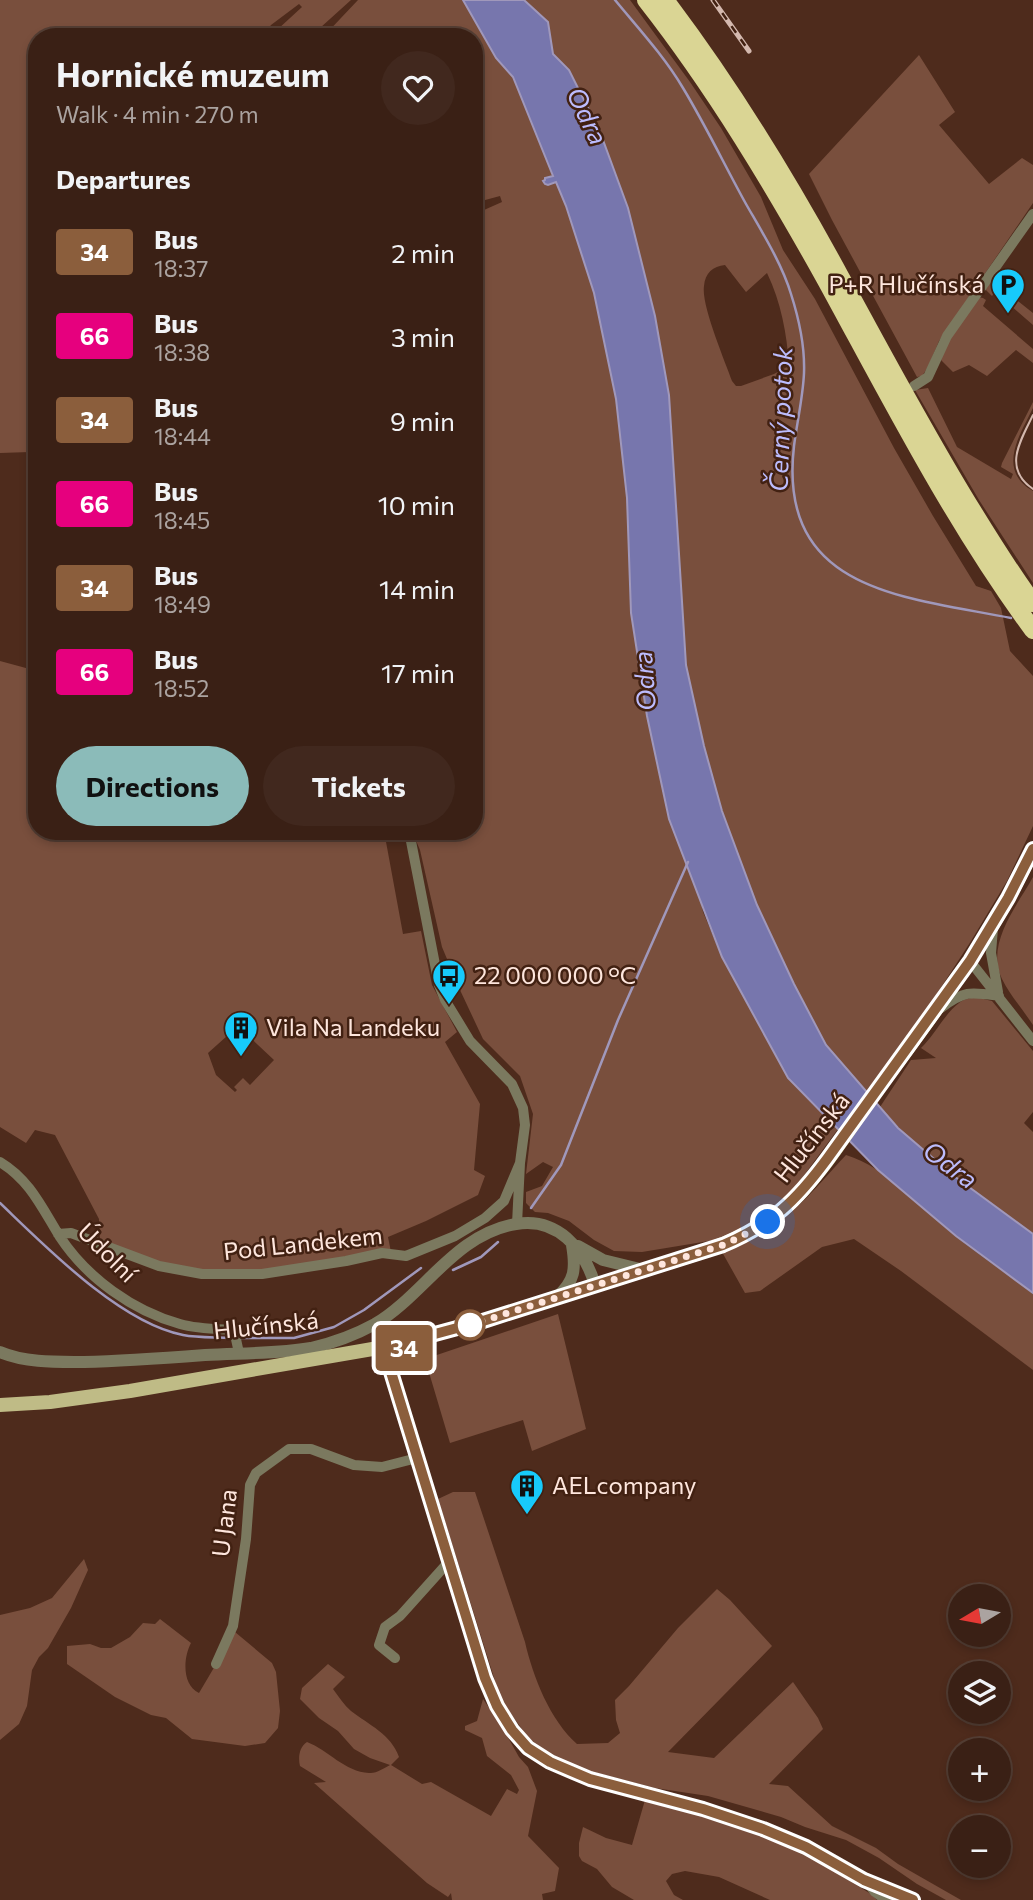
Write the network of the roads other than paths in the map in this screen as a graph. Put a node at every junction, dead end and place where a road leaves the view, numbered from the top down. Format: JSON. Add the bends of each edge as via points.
{"nodes":[{"id":1,"x":646,"y":0,"type":"edge"},
{"id":2,"x":665,"y":0,"type":"edge"},
{"id":3,"x":1033,"y":214,"type":"edge"},
{"id":4,"x":914,"y":386,"type":"dead end"},
{"id":5,"x":1029,"y":597,"type":"edge"},
{"id":6,"x":1033,"y":630,"type":"edge"},
{"id":7,"x":411,"y":840,"type":"edge"},
{"id":8,"x":1033,"y":849,"type":"edge"},
{"id":9,"x":993,"y":924,"type":"junction"},
{"id":10,"x":970,"y":961,"type":"junction"},
{"id":11,"x":999,"y":996,"type":"junction"},
{"id":12,"x":932,"y":1016,"type":"junction"},
{"id":13,"x":1033,"y":1041,"type":"edge"},
{"id":14,"x":0,"y":1162,"type":"edge"},
{"id":15,"x":520,"y":1163,"type":"junction"},
{"id":16,"x":517,"y":1224,"type":"junction"},
{"id":17,"x":58,"y":1234,"type":"junction"},
{"id":18,"x":572,"y":1241,"type":"junction"},
{"id":19,"x":644,"y":1270,"type":"junction"},
{"id":20,"x":595,"y":1285,"type":"junction"},
{"id":21,"x":557,"y":1297,"type":"junction"},
{"id":22,"x":409,"y":1341,"type":"junction"},
{"id":23,"x":238,"y":1344,"type":"junction"},
{"id":24,"x":384,"y":1347,"type":"junction"},
{"id":25,"x":0,"y":1352,"type":"edge"},
{"id":26,"x":391,"y":1372,"type":"junction"},
{"id":27,"x":0,"y":1405,"type":"edge"},
{"id":28,"x":417,"y":1458,"type":"junction"},
{"id":29,"x":449,"y":1564,"type":"junction"},
{"id":30,"x":395,"y":1658,"type":"dead end"},
{"id":31,"x":216,"y":1664,"type":"dead end"},
{"id":32,"x":866,"y":1880,"type":"junction"},
{"id":33,"x":886,"y":1900,"type":"edge"},
{"id":34,"x":914,"y":1900,"type":"edge"}],
"edges":[{"from":1,"to":6,"type":"highway","via":[[761,170],[946,500]]},
{"from":2,"to":5,"type":"highway","via":[[772,157],[910,406]]},
{"from":3,"to":4,"type":"street","via":[[947,336],[928,377]]},
{"from":7,"to":15,"type":"street","name":"Pod Landekem","via":[[445,1000],[470,1041],[512,1084],[523,1108]]},
{"from":8,"to":9,"type":"main road","name":"Hlučínská"},
{"from":9,"to":10,"type":"main road","name":"Hlučínská"},
{"from":9,"to":11,"type":"street","via":[[990,953]]},
{"from":10,"to":11,"type":"street"},
{"from":10,"to":12,"type":"main road","name":"Hlučínská"},
{"from":11,"to":12,"type":"street","via":[[958,995]]},
{"from":11,"to":13,"type":"street"},
{"from":12,"to":19,"type":"main road","name":"Hlučínská","via":[[794,1200],[758,1228],[723,1245]]},
{"from":14,"to":17,"type":"street","name":"Údolní","via":[[23,1180]]},
{"from":15,"to":16,"type":"street","name":"Pod Landekem"},
{"from":15,"to":17,"type":"street","name":"Pod Landekem","via":[[504,1201],[485,1218],[406,1256],[382,1253],[262,1274],[202,1274],[159,1266],[71,1233]]},
{"from":16,"to":18,"type":"street","name":"Hlučínská","via":[[548,1226]]},
{"from":16,"to":23,"type":"street","name":"Hlučínská","via":[[474,1240],[387,1316],[356,1333],[310,1348]]},
{"from":17,"to":23,"type":"street","name":"Údolní","via":[[122,1299],[181,1324],[234,1330]]},
{"from":18,"to":19,"type":"street","name":"Hlučínská","via":[[594,1257]]},
{"from":18,"to":20,"type":"street"},
{"from":18,"to":21,"type":"street","via":[[573,1276]]},
{"from":19,"to":20,"type":"main road","name":"Hlučínská"},
{"from":20,"to":21,"type":"main road","name":"Hlučínská"},
{"from":21,"to":22,"type":"main road","name":"Hlučínská"},
{"from":22,"to":24,"type":"main road","name":"Hlučínská"},
{"from":22,"to":26,"type":"street"},
{"from":23,"to":25,"type":"street","name":"Hlučínská","via":[[65,1362]]},
{"from":24,"to":26,"type":"street"},
{"from":24,"to":27,"type":"main road","name":"Hlučínská","via":[[117,1393]]},
{"from":26,"to":28,"type":"street"},
{"from":28,"to":29,"type":"street"},
{"from":28,"to":31,"type":"street","name":"U Jana","via":[[382,1467],[354,1465],[311,1449],[289,1449],[256,1473],[250,1485],[233,1626]]},
{"from":29,"to":30,"type":"street","via":[[386,1627],[379,1645]]},
{"from":29,"to":32,"type":"street","via":[[491,1693],[512,1730],[532,1752],[590,1779],[763,1829]]},
{"from":32,"to":33,"type":"street"},
{"from":32,"to":34,"type":"street"}]}
